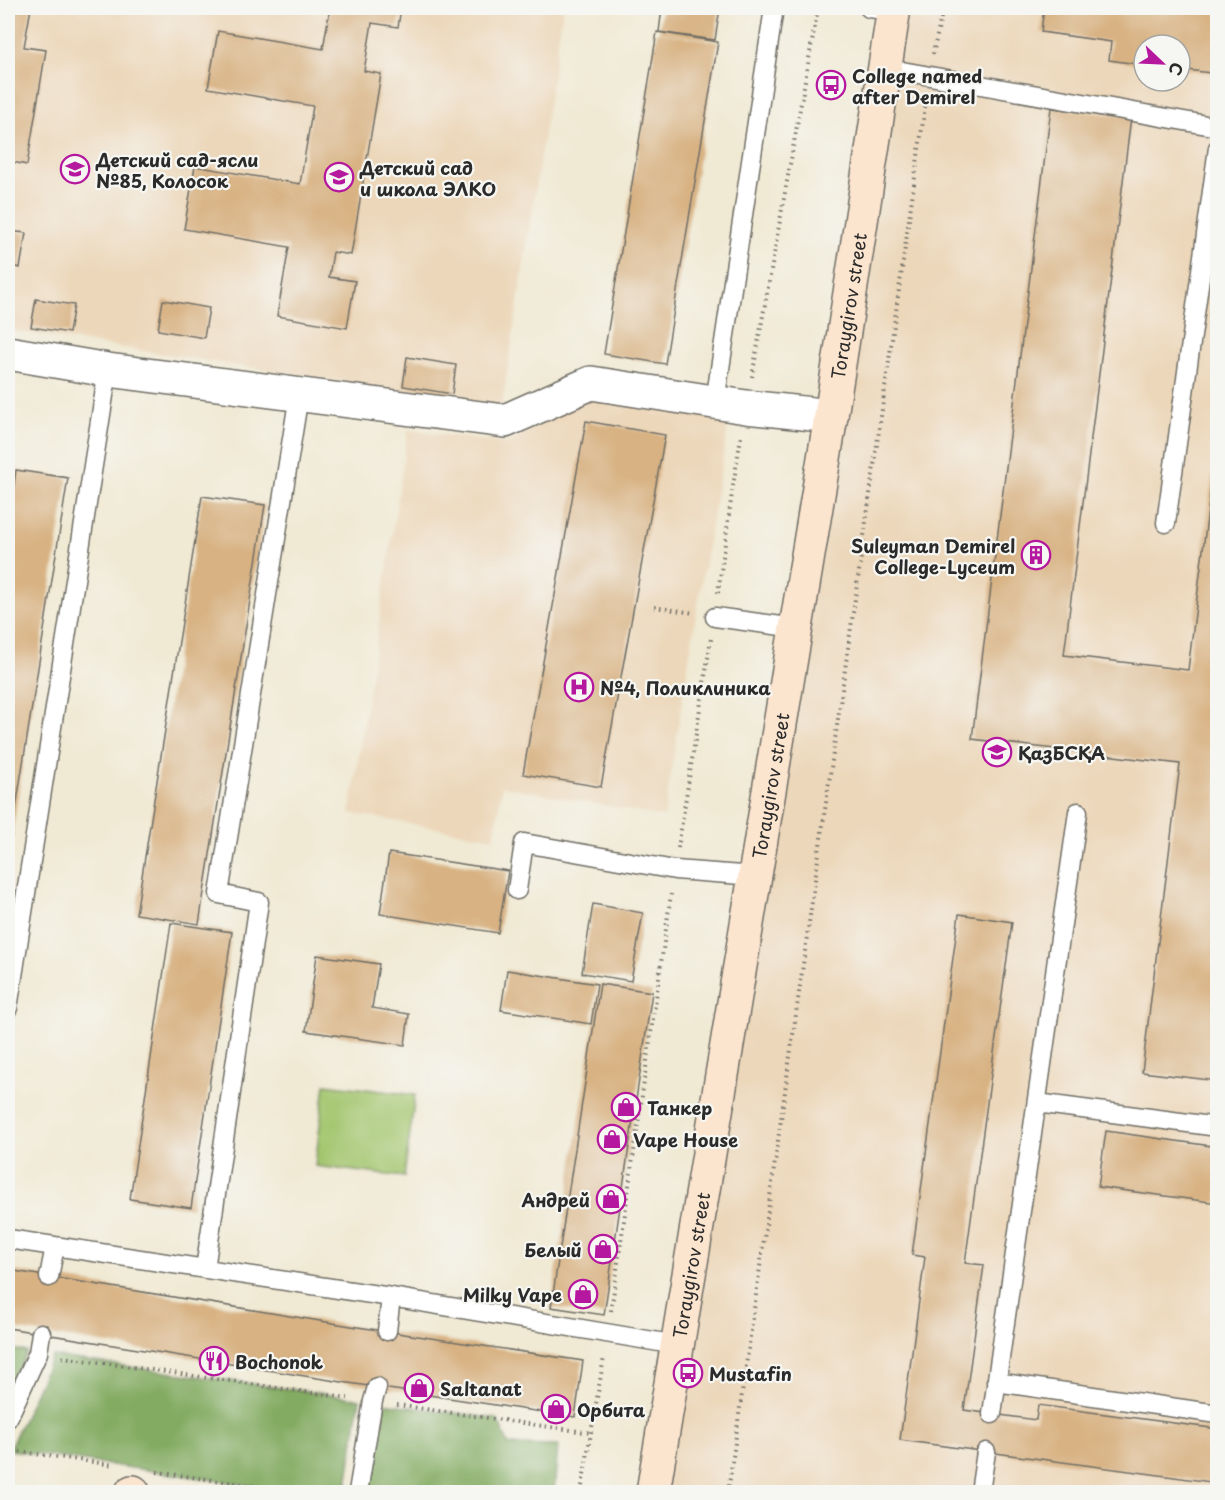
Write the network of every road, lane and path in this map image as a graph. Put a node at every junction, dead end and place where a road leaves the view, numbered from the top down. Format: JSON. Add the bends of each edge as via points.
{"nodes":[{"id":1,"x":774,"y":8,"type":"edge"},
{"id":2,"x":818,"y":8,"type":"edge"},
{"id":3,"x":943,"y":8,"type":"edge"},
{"id":4,"x":885,"y":9,"type":"edge"},
{"id":5,"x":885,"y":68,"type":"junction"},
{"id":6,"x":929,"y":76,"type":"junction"},
{"id":7,"x":1218,"y":127,"type":"edge"},
{"id":8,"x":1218,"y":148,"type":"edge"},
{"id":9,"x":8,"y":353,"type":"edge"},
{"id":10,"x":108,"y":370,"type":"junction"},
{"id":11,"x":299,"y":395,"type":"junction"},
{"id":12,"x":731,"y":405,"type":"junction"},
{"id":13,"x":831,"y":417,"type":"junction"},
{"id":14,"x":1166,"y":523,"type":"dead end"},
{"id":15,"x":654,"y":607,"type":"dead end"},
{"id":16,"x":715,"y":617,"type":"junction"},
{"id":17,"x":796,"y":628,"type":"junction"},
{"id":18,"x":1078,"y":812,"type":"dead end"},
{"id":19,"x":675,"y":870,"type":"junction"},
{"id":20,"x":755,"y":876,"type":"junction"},
{"id":21,"x":517,"y":890,"type":"dead end"},
{"id":22,"x":8,"y":1008,"type":"edge"},
{"id":23,"x":1036,"y":1103,"type":"junction"},
{"id":24,"x":1218,"y":1127,"type":"edge"},
{"id":25,"x":8,"y":1239,"type":"edge"},
{"id":26,"x":55,"y":1246,"type":"junction"},
{"id":27,"x":205,"y":1269,"type":"junction"},
{"id":28,"x":49,"y":1277,"type":"dead end"},
{"id":29,"x":391,"y":1297,"type":"junction"},
{"id":30,"x":387,"y":1331,"type":"dead end"},
{"id":31,"x":41,"y":1333,"type":"dead end"},
{"id":32,"x":608,"y":1333,"type":"junction"},
{"id":33,"x":677,"y":1345,"type":"junction"},
{"id":34,"x":38,"y":1353,"type":"junction"},
{"id":35,"x":996,"y":1382,"type":"junction"},
{"id":36,"x":375,"y":1394,"type":"junction"},
{"id":37,"x":992,"y":1414,"type":"dead end"},
{"id":38,"x":1218,"y":1414,"type":"edge"},
{"id":39,"x":8,"y":1418,"type":"edge"},
{"id":40,"x":592,"y":1433,"type":"junction"},
{"id":41,"x":986,"y":1452,"type":"dead end"},
{"id":42,"x":358,"y":1492,"type":"edge"},
{"id":43,"x":581,"y":1492,"type":"edge"},
{"id":44,"x":653,"y":1492,"type":"edge"},
{"id":45,"x":728,"y":1492,"type":"edge"},
{"id":46,"x":980,"y":1492,"type":"edge"}],
"edges":[{"from":1,"to":12,"type":"lane"},
{"from":2,"to":12,"type":"path"},
{"from":3,"to":6,"type":"path"},
{"from":4,"to":5,"type":"street","name":"Toraygirov street"},
{"from":5,"to":6,"type":"lane"},
{"from":5,"to":13,"type":"street","name":"Toraygirov street"},
{"from":6,"to":7,"type":"lane"},
{"from":6,"to":45,"type":"path"},
{"from":8,"to":14,"type":"lane"},
{"from":9,"to":10,"type":"street"},
{"from":10,"to":11,"type":"street"},
{"from":10,"to":22,"type":"lane"},
{"from":11,"to":12,"type":"street","via":[[505,421],[591,383]]},
{"from":11,"to":27,"type":"lane","via":[[219,894],[259,902]]},
{"from":12,"to":13,"type":"street"},
{"from":12,"to":16,"type":"path","via":[[732,486]]},
{"from":13,"to":17,"type":"street","name":"Toraygirov street"},
{"from":15,"to":16,"type":"path"},
{"from":16,"to":17,"type":"lane"},
{"from":16,"to":19,"type":"path"},
{"from":17,"to":20,"type":"street","name":"Toraygirov street"},
{"from":18,"to":23,"type":"lane"},
{"from":19,"to":20,"type":"lane"},
{"from":19,"to":21,"type":"lane","via":[[524,843]]},
{"from":19,"to":32,"type":"path"},
{"from":20,"to":33,"type":"street","name":"Toraygirov street"},
{"from":23,"to":24,"type":"lane"},
{"from":23,"to":35,"type":"lane"},
{"from":25,"to":26,"type":"lane"},
{"from":26,"to":27,"type":"lane"},
{"from":26,"to":28,"type":"lane"},
{"from":27,"to":29,"type":"lane"},
{"from":29,"to":30,"type":"lane"},
{"from":29,"to":32,"type":"lane"},
{"from":31,"to":34,"type":"lane"},
{"from":32,"to":33,"type":"lane"},
{"from":32,"to":40,"type":"path"},
{"from":33,"to":44,"type":"street","name":"Toraygirov street"},
{"from":34,"to":36,"type":"path"},
{"from":34,"to":39,"type":"lane"},
{"from":35,"to":37,"type":"lane"},
{"from":35,"to":38,"type":"lane"},
{"from":36,"to":40,"type":"path"},
{"from":36,"to":42,"type":"lane"},
{"from":40,"to":43,"type":"path"},
{"from":41,"to":46,"type":"lane"}]}
